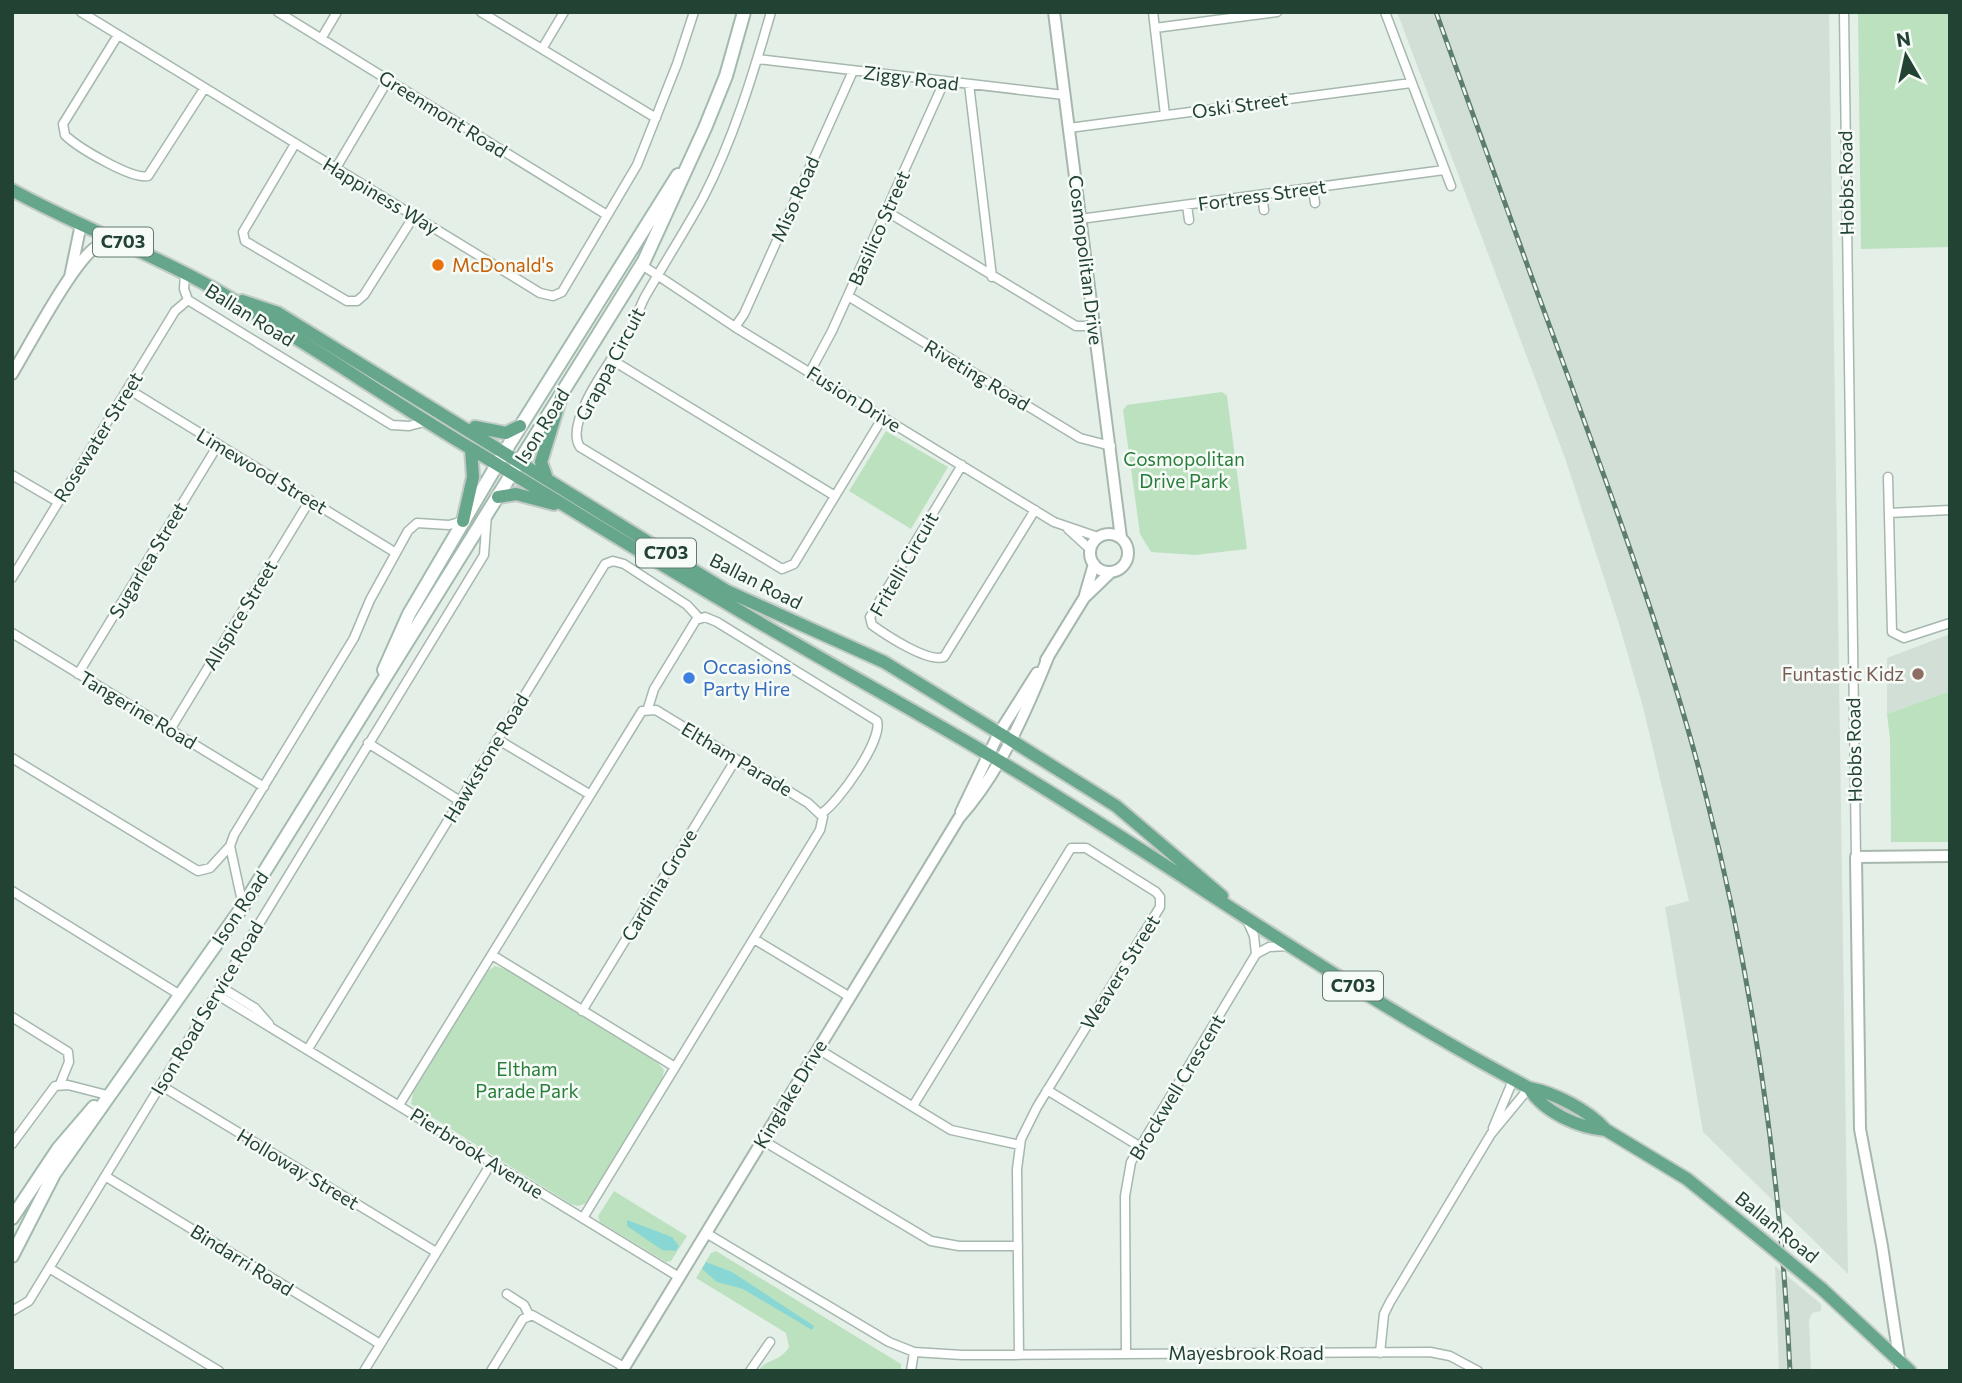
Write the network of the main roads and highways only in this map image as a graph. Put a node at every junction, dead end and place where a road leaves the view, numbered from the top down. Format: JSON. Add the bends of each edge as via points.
{"nodes":[{"id":1,"x":744,"y":12,"type":"edge"},
{"id":2,"x":705,"y":128,"type":"junction"},
{"id":3,"x":12,"y":190,"type":"edge"},
{"id":4,"x":619,"y":265,"type":"junction"},
{"id":5,"x":642,"y":265,"type":"junction"},
{"id":6,"x":232,"y":299,"type":"junction"},
{"id":7,"x":561,"y":397,"type":"junction"},
{"id":8,"x":455,"y":420,"type":"junction"},
{"id":9,"x":520,"y":426,"type":"junction"},
{"id":10,"x":471,"y":449,"type":"junction"},
{"id":11,"x":505,"y":451,"type":"junction"},
{"id":12,"x":521,"y":460,"type":"junction"},
{"id":13,"x":497,"y":464,"type":"junction"},
{"id":14,"x":513,"y":473,"type":"junction"},
{"id":15,"x":546,"y":476,"type":"junction"},
{"id":16,"x":498,"y":497,"type":"junction"},
{"id":17,"x":575,"y":511,"type":"junction"},
{"id":18,"x":463,"y":520,"type":"junction"},
{"id":19,"x":363,"y":715,"type":"junction"},
{"id":20,"x":1247,"y":920,"type":"junction"},
{"id":21,"x":107,"y":1095,"type":"junction"},
{"id":22,"x":12,"y":1218,"type":"edge"},
{"id":23,"x":12,"y":1256,"type":"edge"},
{"id":24,"x":1900,"y":1365,"type":"edge"},
{"id":25,"x":1910,"y":1371,"type":"edge"}],
"edges":[{"from":1,"to":2,"type":"main road","name":"Ison Road"},
{"from":2,"to":4,"type":"main road","name":"Ison Road","via":[[664,200]]},
{"from":2,"to":5,"type":"main road","name":"Ison Road"},
{"from":3,"to":6,"type":"main road","name":"Ballan Road","number":"C703","via":[[134,246]]},
{"from":4,"to":5,"type":"main road","via":[[629,261]]},
{"from":4,"to":9,"type":"main road","name":"Ison Road"},
{"from":5,"to":7,"type":"main road","name":"Ison Road"},
{"from":6,"to":8,"type":"main road","name":"Ballan Road","number":"C703","via":[[278,313]]},
{"from":6,"to":10,"type":"main road","name":"Ballan Road","number":"C703"},
{"from":7,"to":12,"type":"main road","name":"Ison Road"},
{"from":7,"to":15,"type":"main road","via":[[541,462]]},
{"from":8,"to":9,"type":"main road","via":[[500,433],[511,433]]},
{"from":8,"to":11,"type":"main road","name":"Ballan Road","number":"C703"},
{"from":9,"to":11,"type":"main road","name":"Ison Road"},
{"from":10,"to":13,"type":"main road","name":"Ballan Road","number":"C703"},
{"from":10,"to":18,"type":"main road","via":[[473,477]]},
{"from":11,"to":12,"type":"main road","name":"Ballan Road","number":"C703"},
{"from":11,"to":13,"type":"main road","name":"Ison Road"},
{"from":12,"to":14,"type":"main road","name":"Ison Road"},
{"from":12,"to":15,"type":"main road","name":"Ballan Road","number":"C703"},
{"from":13,"to":14,"type":"main road","name":"Ballan Road","number":"C703"},
{"from":13,"to":18,"type":"main road","name":"Ison Road"},
{"from":14,"to":16,"type":"main road","name":"Ison Road"},
{"from":14,"to":17,"type":"main road","name":"Ballan Road","number":"C703"},
{"from":15,"to":20,"type":"main road","name":"Ballan Road","number":"C703","via":[[727,591],[884,662],[1004,736],[1137,822]]},
{"from":16,"to":17,"type":"main road","via":[[516,495]]},
{"from":16,"to":19,"type":"main road","name":"Ison Road"},
{"from":17,"to":20,"type":"main road","name":"Ballan Road","number":"C703","via":[[994,758]]},
{"from":18,"to":19,"type":"main road","name":"Ison Road","via":[[409,614]]},
{"from":19,"to":21,"type":"main road","name":"Ison Road","via":[[243,906]]},
{"from":20,"to":24,"type":"main road","name":"Ballan Road","number":"C703","bridge":true,"via":[[1415,1025],[1529,1088],[1537,1101],[1589,1129],[1606,1129],[1688,1180],[1822,1289]]},
{"from":21,"to":22,"type":"main road","name":"Ison Road","via":[[58,1149]]},
{"from":21,"to":23,"type":"main road","name":"Ison Road","via":[[54,1174]]},
{"from":24,"to":25,"type":"main road","name":"Ballan Road","number":"C703"}]}
